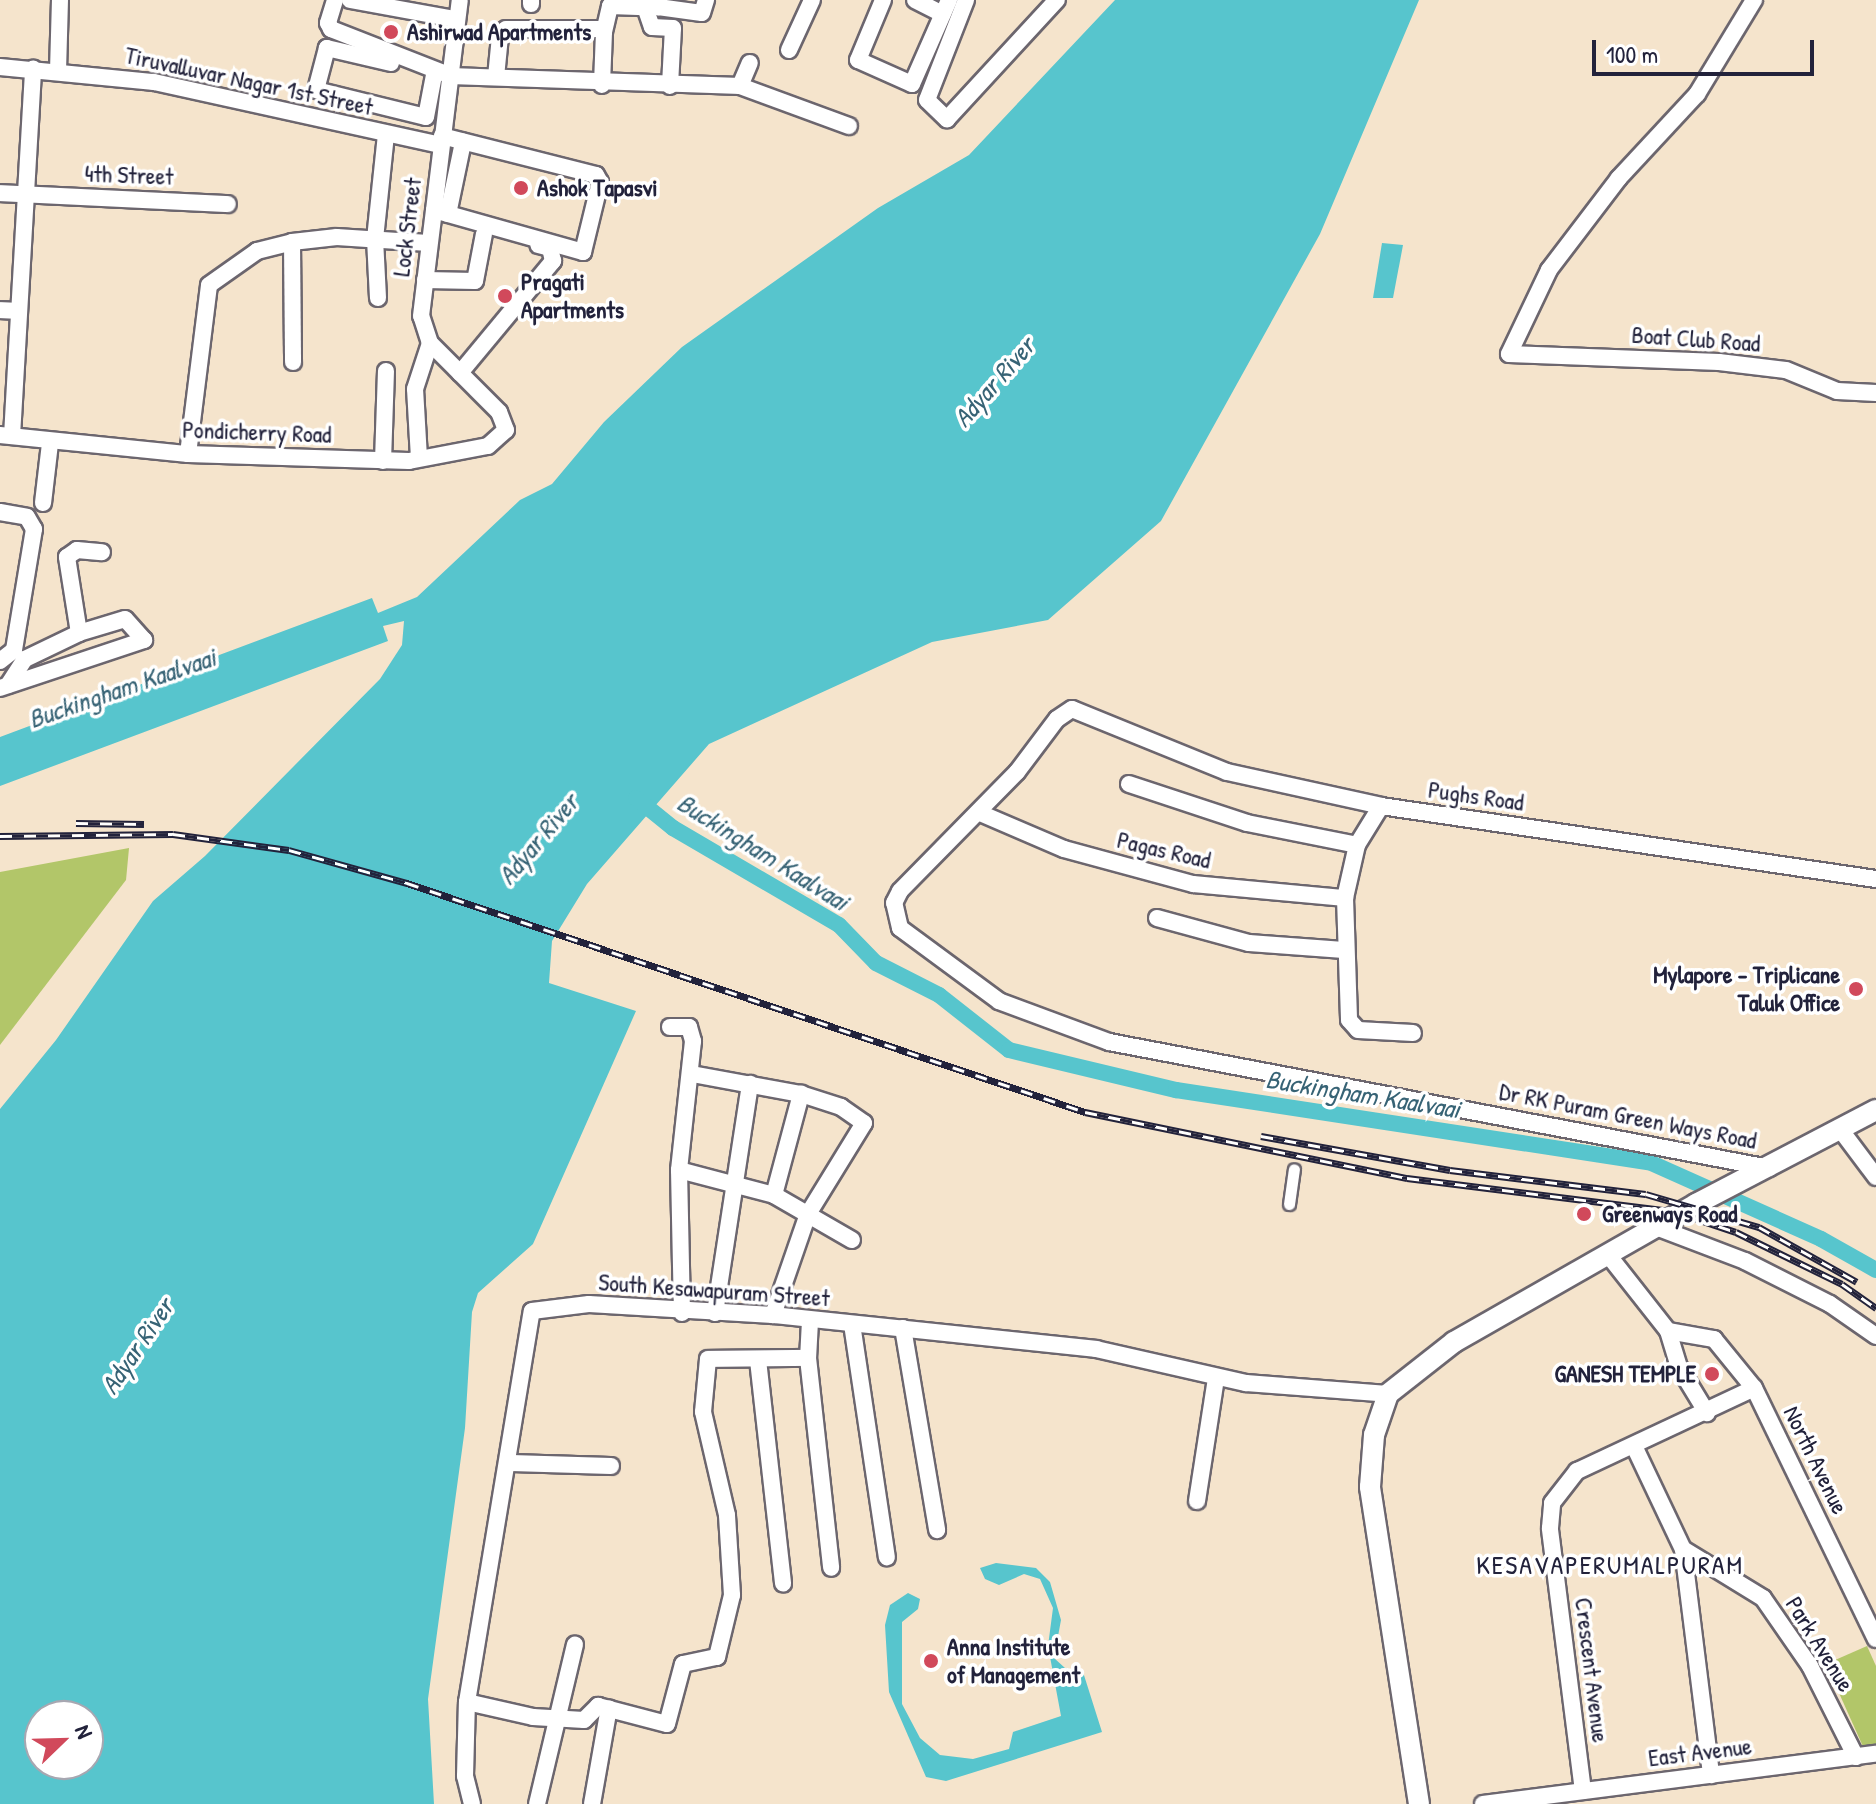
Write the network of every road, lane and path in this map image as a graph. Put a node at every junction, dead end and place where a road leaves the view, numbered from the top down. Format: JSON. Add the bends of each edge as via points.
{"nodes":[{"id":1,"x":60,"y":0,"type":"edge"},
{"id":2,"x":335,"y":0,"type":"edge"},
{"id":3,"x":350,"y":0,"type":"edge"},
{"id":4,"x":460,"y":0,"type":"edge"},
{"id":5,"x":655,"y":0,"type":"edge"},
{"id":6,"x":706,"y":0,"type":"edge"},
{"id":7,"x":812,"y":0,"type":"edge"},
{"id":8,"x":883,"y":0,"type":"edge"},
{"id":9,"x":915,"y":0,"type":"edge"},
{"id":10,"x":966,"y":0,"type":"edge"},
{"id":11,"x":1057,"y":0,"type":"edge"},
{"id":12,"x":1754,"y":0,"type":"edge"},
{"id":13,"x":946,"y":7,"type":"edge"},
{"id":14,"x":455,"y":19,"type":"junction"},
{"id":15,"x":604,"y":32,"type":"junction"},
{"id":16,"x":789,"y":50,"type":"dead end"},
{"id":17,"x":750,"y":63,"type":"dead end"},
{"id":18,"x":0,"y":67,"type":"edge"},
{"id":19,"x":33,"y":69,"type":"junction"},
{"id":20,"x":58,"y":71,"type":"junction"},
{"id":21,"x":445,"y":77,"type":"junction"},
{"id":22,"x":496,"y":77,"type":"junction"},
{"id":23,"x":602,"y":85,"type":"junction"},
{"id":24,"x":670,"y":86,"type":"junction"},
{"id":25,"x":740,"y":86,"type":"junction"},
{"id":26,"x":426,"y":117,"type":"junction"},
{"id":27,"x":849,"y":126,"type":"dead end"},
{"id":28,"x":386,"y":134,"type":"junction"},
{"id":29,"x":441,"y":137,"type":"junction"},
{"id":30,"x":463,"y":142,"type":"junction"},
{"id":31,"x":0,"y":193,"type":"edge"},
{"id":32,"x":27,"y":195,"type":"junction"},
{"id":33,"x":228,"y":204,"type":"dead end"},
{"id":34,"x":438,"y":216,"type":"junction"},
{"id":35,"x":484,"y":234,"type":"junction"},
{"id":36,"x":375,"y":239,"type":"junction"},
{"id":37,"x":292,"y":242,"type":"junction"},
{"id":38,"x":428,"y":243,"type":"junction"},
{"id":39,"x":425,"y":280,"type":"junction"},
{"id":40,"x":378,"y":298,"type":"dead end"},
{"id":41,"x":0,"y":310,"type":"edge"},
{"id":42,"x":18,"y":311,"type":"junction"},
{"id":43,"x":430,"y":343,"type":"junction"},
{"id":44,"x":293,"y":362,"type":"dead end"},
{"id":45,"x":386,"y":371,"type":"dead end"},
{"id":46,"x":460,"y":373,"type":"junction"},
{"id":47,"x":1876,"y":393,"type":"edge"},
{"id":48,"x":6,"y":435,"type":"edge"},
{"id":49,"x":50,"y":448,"type":"junction"},
{"id":50,"x":188,"y":454,"type":"junction"},
{"id":51,"x":419,"y":458,"type":"junction"},
{"id":52,"x":383,"y":461,"type":"junction"},
{"id":53,"x":43,"y":503,"type":"dead end"},
{"id":54,"x":0,"y":512,"type":"edge"},
{"id":55,"x":102,"y":552,"type":"dead end"},
{"id":56,"x":79,"y":633,"type":"junction"},
{"id":57,"x":0,"y":661,"type":"edge"},
{"id":58,"x":4,"y":687,"type":"edge"},
{"id":59,"x":1129,"y":784,"type":"dead end"},
{"id":60,"x":1381,"y":806,"type":"junction"},
{"id":61,"x":980,"y":813,"type":"junction"},
{"id":62,"x":1357,"y":845,"type":"junction"},
{"id":63,"x":1876,"y":879,"type":"edge"},
{"id":64,"x":1345,"y":898,"type":"junction"},
{"id":65,"x":1157,"y":918,"type":"dead end"},
{"id":66,"x":1344,"y":950,"type":"junction"},
{"id":67,"x":670,"y":1027,"type":"dead end"},
{"id":68,"x":1413,"y":1033,"type":"dead end"},
{"id":69,"x":692,"y":1074,"type":"junction"},
{"id":70,"x":750,"y":1084,"type":"junction"},
{"id":71,"x":801,"y":1094,"type":"junction"},
{"id":72,"x":1876,"y":1110,"type":"edge"},
{"id":73,"x":1840,"y":1129,"type":"junction"},
{"id":74,"x":1769,"y":1168,"type":"junction"},
{"id":75,"x":1294,"y":1169,"type":"dead end"},
{"id":76,"x":679,"y":1170,"type":"junction"},
{"id":77,"x":1876,"y":1177,"type":"edge"},
{"id":78,"x":731,"y":1181,"type":"junction"},
{"id":79,"x":774,"y":1195,"type":"junction"},
{"id":80,"x":1289,"y":1204,"type":"dead end"},
{"id":81,"x":808,"y":1214,"type":"junction"},
{"id":82,"x":1656,"y":1227,"type":"junction"},
{"id":83,"x":852,"y":1240,"type":"dead end"},
{"id":84,"x":1609,"y":1256,"type":"junction"},
{"id":85,"x":682,"y":1313,"type":"junction"},
{"id":86,"x":715,"y":1313,"type":"junction"},
{"id":87,"x":773,"y":1315,"type":"junction"},
{"id":88,"x":810,"y":1321,"type":"junction"},
{"id":89,"x":852,"y":1324,"type":"junction"},
{"id":90,"x":903,"y":1328,"type":"junction"},
{"id":91,"x":1668,"y":1331,"type":"junction"},
{"id":92,"x":1876,"y":1336,"type":"edge"},
{"id":93,"x":808,"y":1358,"type":"junction"},
{"id":94,"x":758,"y":1360,"type":"junction"},
{"id":95,"x":1216,"y":1378,"type":"junction"},
{"id":96,"x":1754,"y":1388,"type":"junction"},
{"id":97,"x":1388,"y":1394,"type":"junction"},
{"id":98,"x":1707,"y":1413,"type":"junction"},
{"id":99,"x":1634,"y":1446,"type":"junction"},
{"id":100,"x":511,"y":1463,"type":"junction"},
{"id":101,"x":611,"y":1466,"type":"dead end"},
{"id":102,"x":1197,"y":1501,"type":"dead end"},
{"id":103,"x":937,"y":1530,"type":"dead end"},
{"id":104,"x":1683,"y":1549,"type":"junction"},
{"id":105,"x":887,"y":1557,"type":"dead end"},
{"id":106,"x":831,"y":1568,"type":"dead end"},
{"id":107,"x":783,"y":1584,"type":"dead end"},
{"id":108,"x":1876,"y":1639,"type":"edge"},
{"id":109,"x":575,"y":1644,"type":"dead end"},
{"id":110,"x":467,"y":1702,"type":"junction"},
{"id":111,"x":609,"y":1708,"type":"junction"},
{"id":112,"x":559,"y":1718,"type":"junction"},
{"id":113,"x":1876,"y":1754,"type":"edge"},
{"id":114,"x":1856,"y":1757,"type":"junction"},
{"id":115,"x":1711,"y":1775,"type":"junction"},
{"id":116,"x":1583,"y":1791,"type":"junction"},
{"id":117,"x":472,"y":1804,"type":"edge"},
{"id":118,"x":537,"y":1804,"type":"edge"},
{"id":119,"x":592,"y":1804,"type":"edge"},
{"id":120,"x":1419,"y":1804,"type":"edge"},
{"id":121,"x":1483,"y":1804,"type":"edge"}],
"edges":[{"from":1,"to":20,"type":"street"},
{"from":2,"to":21,"type":"street","via":[[331,29]]},
{"from":3,"to":14,"type":"street"},
{"from":4,"to":14,"type":"street","name":"Lock Street"},
{"from":5,"to":6,"type":"street","via":[[658,7],[702,13]]},
{"from":7,"to":16,"type":"street"},
{"from":8,"to":13,"type":"street","via":[[858,60],[910,84]]},
{"from":9,"to":13,"type":"street"},
{"from":10,"to":11,"type":"street","via":[[927,100],[947,119]]},
{"from":12,"to":47,"type":"street","name":"Boat Club Road","via":[[1697,94],[1619,178],[1549,270],[1509,354],[1719,362],[1786,370],[1837,391]]},
{"from":14,"to":21,"type":"street","name":"Lock Street"},
{"from":15,"to":22,"type":"street","via":[[506,29],[500,36]]},
{"from":15,"to":23,"type":"street"},
{"from":15,"to":24,"type":"street","via":[[610,6],[645,7],[652,27],[673,28]]},
{"from":17,"to":25,"type":"street"},
{"from":18,"to":19,"type":"street","name":"Tiruvalluvar Nagar 1st Street"},
{"from":19,"to":20,"type":"street","name":"Tiruvalluvar Nagar 1st Street"},
{"from":19,"to":32,"type":"street"},
{"from":20,"to":28,"type":"street","name":"Tiruvalluvar Nagar 1st Street","via":[[154,82]]},
{"from":21,"to":22,"type":"street"},
{"from":21,"to":26,"type":"street"},
{"from":21,"to":26,"type":"street","via":[[334,46],[323,54],[320,94]]},
{"from":21,"to":29,"type":"street","name":"Lock Street"},
{"from":22,"to":23,"type":"street"},
{"from":23,"to":24,"type":"street"},
{"from":24,"to":25,"type":"street"},
{"from":25,"to":27,"type":"street"},
{"from":26,"to":29,"type":"street"},
{"from":28,"to":29,"type":"street","name":"Tiruvalluvar Nagar 1st Street"},
{"from":28,"to":36,"type":"street"},
{"from":29,"to":30,"type":"street","name":"Tiruvalluvar Nagar 1st Street"},
{"from":29,"to":34,"type":"street","name":"Lock Street"},
{"from":30,"to":34,"type":"street"},
{"from":30,"to":34,"type":"street","name":"Tiruvalluvar Nagar 1st Street","via":[[596,175],[600,182],[583,252]]},
{"from":31,"to":32,"type":"street","name":"4th Street"},
{"from":32,"to":33,"type":"street","name":"4th Street"},
{"from":32,"to":42,"type":"street"},
{"from":34,"to":35,"type":"street"},
{"from":34,"to":38,"type":"street","name":"Lock Street"},
{"from":35,"to":39,"type":"street","via":[[475,281]]},
{"from":35,"to":46,"type":"street","via":[[550,248],[553,261]]},
{"from":36,"to":37,"type":"street"},
{"from":36,"to":38,"type":"street"},
{"from":36,"to":40,"type":"street"},
{"from":37,"to":44,"type":"street"},
{"from":37,"to":50,"type":"street","via":[[257,251],[209,285]]},
{"from":38,"to":39,"type":"street","name":"Lock Street"},
{"from":39,"to":43,"type":"street","name":"Lock Street","via":[[421,316]]},
{"from":41,"to":42,"type":"street"},
{"from":42,"to":48,"type":"street"},
{"from":43,"to":46,"type":"street"},
{"from":43,"to":51,"type":"street","via":[[415,389]]},
{"from":45,"to":52,"type":"street"},
{"from":46,"to":51,"type":"street","name":"Pondicherry Road","via":[[499,412],[506,430],[488,446]]},
{"from":48,"to":49,"type":"street","name":"Pondicherry Road"},
{"from":49,"to":50,"type":"street","name":"Pondicherry Road"},
{"from":49,"to":53,"type":"street"},
{"from":50,"to":52,"type":"street","name":"Pondicherry Road"},
{"from":51,"to":52,"type":"street","name":"Pondicherry Road"},
{"from":54,"to":57,"type":"street","via":[[27,517],[34,529],[14,650]]},
{"from":55,"to":56,"type":"street","via":[[77,550],[67,557]]},
{"from":56,"to":58,"type":"street","via":[[25,659]]},
{"from":56,"to":58,"type":"street","via":[[125,619],[144,640]]},
{"from":59,"to":62,"type":"street","via":[[1247,823]]},
{"from":60,"to":61,"type":"street","name":"Pughs Road","via":[[1227,772],[1072,709],[1057,719]]},
{"from":60,"to":62,"type":"street"},
{"from":60,"to":63,"type":"street","name":"Pughs Road"},
{"from":61,"to":64,"type":"street","name":"Pagas Road","via":[[1064,849],[1193,884]]},
{"from":61,"to":74,"type":"street","name":"Dr RK Puram Green Ways Road","via":[[900,891],[895,917],[913,939],[999,1001],[1109,1042]]},
{"from":62,"to":64,"type":"street"},
{"from":64,"to":66,"type":"street"},
{"from":65,"to":66,"type":"street","via":[[1249,943]]},
{"from":66,"to":68,"type":"street","via":[[1352,1025]]},
{"from":67,"to":69,"type":"street","via":[[685,1025],[692,1033]]},
{"from":69,"to":70,"type":"street"},
{"from":69,"to":76,"type":"street"},
{"from":70,"to":71,"type":"street"},
{"from":70,"to":78,"type":"street"},
{"from":71,"to":79,"type":"street"},
{"from":71,"to":81,"type":"street","via":[[841,1107],[864,1123]]},
{"from":72,"to":73,"type":"street"},
{"from":73,"to":74,"type":"street"},
{"from":73,"to":77,"type":"street"},
{"from":74,"to":82,"type":"street"},
{"from":75,"to":80,"type":"street"},
{"from":76,"to":78,"type":"street"},
{"from":76,"to":85,"type":"street"},
{"from":78,"to":79,"type":"street"},
{"from":78,"to":86,"type":"street"},
{"from":79,"to":81,"type":"street"},
{"from":81,"to":83,"type":"street"},
{"from":81,"to":87,"type":"street"},
{"from":82,"to":84,"type":"street"},
{"from":82,"to":92,"type":"street","via":[[1745,1261],[1830,1304]]},
{"from":84,"to":91,"type":"street"},
{"from":84,"to":97,"type":"street","via":[[1454,1342]]},
{"from":85,"to":86,"type":"street","name":"South Kesawapuram Street"},
{"from":85,"to":100,"type":"street","name":"South Kesawapuram Street","via":[[589,1304],[532,1311]]},
{"from":86,"to":87,"type":"street","name":"South Kesawapuram Street"},
{"from":87,"to":88,"type":"street","name":"South Kesawapuram Street"},
{"from":88,"to":89,"type":"street","name":"South Kesawapuram Street"},
{"from":88,"to":93,"type":"street"},
{"from":89,"to":90,"type":"street","name":"South Kesawapuram Street"},
{"from":89,"to":105,"type":"street"},
{"from":90,"to":95,"type":"street","name":"South Kesawapuram Street","via":[[1096,1349]]},
{"from":90,"to":103,"type":"street"},
{"from":91,"to":96,"type":"street","name":"North Avenue","via":[[1714,1339]]},
{"from":91,"to":98,"type":"street","via":[[1679,1367]]},
{"from":93,"to":94,"type":"street"},
{"from":93,"to":106,"type":"street"},
{"from":94,"to":107,"type":"street"},
{"from":94,"to":111,"type":"street","via":[[708,1359],[703,1412],[733,1564],[732,1595],[717,1657],[683,1664],[667,1724]]},
{"from":95,"to":97,"type":"street","name":"South Kesawapuram Street"},
{"from":95,"to":102,"type":"street"},
{"from":96,"to":98,"type":"street","name":"Crescent Avenue"},
{"from":96,"to":108,"type":"street","name":"North Avenue"},
{"from":97,"to":120,"type":"street","via":[[1374,1435],[1370,1487]]},
{"from":98,"to":99,"type":"street","name":"Crescent Avenue"},
{"from":99,"to":104,"type":"street"},
{"from":99,"to":116,"type":"street","name":"Crescent Avenue","via":[[1577,1471],[1552,1503],[1550,1528]]},
{"from":100,"to":101,"type":"street"},
{"from":100,"to":110,"type":"street","name":"South Kesawapuram Street"},
{"from":104,"to":114,"type":"street","name":"Park Avenue","via":[[1763,1598],[1810,1666]]},
{"from":104,"to":115,"type":"street"},
{"from":109,"to":112,"type":"street"},
{"from":110,"to":112,"type":"street"},
{"from":110,"to":117,"type":"street","name":"South Kesawapuram Street","via":[[465,1776]]},
{"from":111,"to":112,"type":"street","via":[[593,1707],[584,1720]]},
{"from":111,"to":119,"type":"street"},
{"from":112,"to":118,"type":"street","via":[[548,1742]]},
{"from":113,"to":114,"type":"street","name":"East Avenue"},
{"from":114,"to":115,"type":"street","name":"East Avenue"},
{"from":115,"to":116,"type":"street","name":"East Avenue"},
{"from":116,"to":121,"type":"street","name":"East Avenue"}]}
